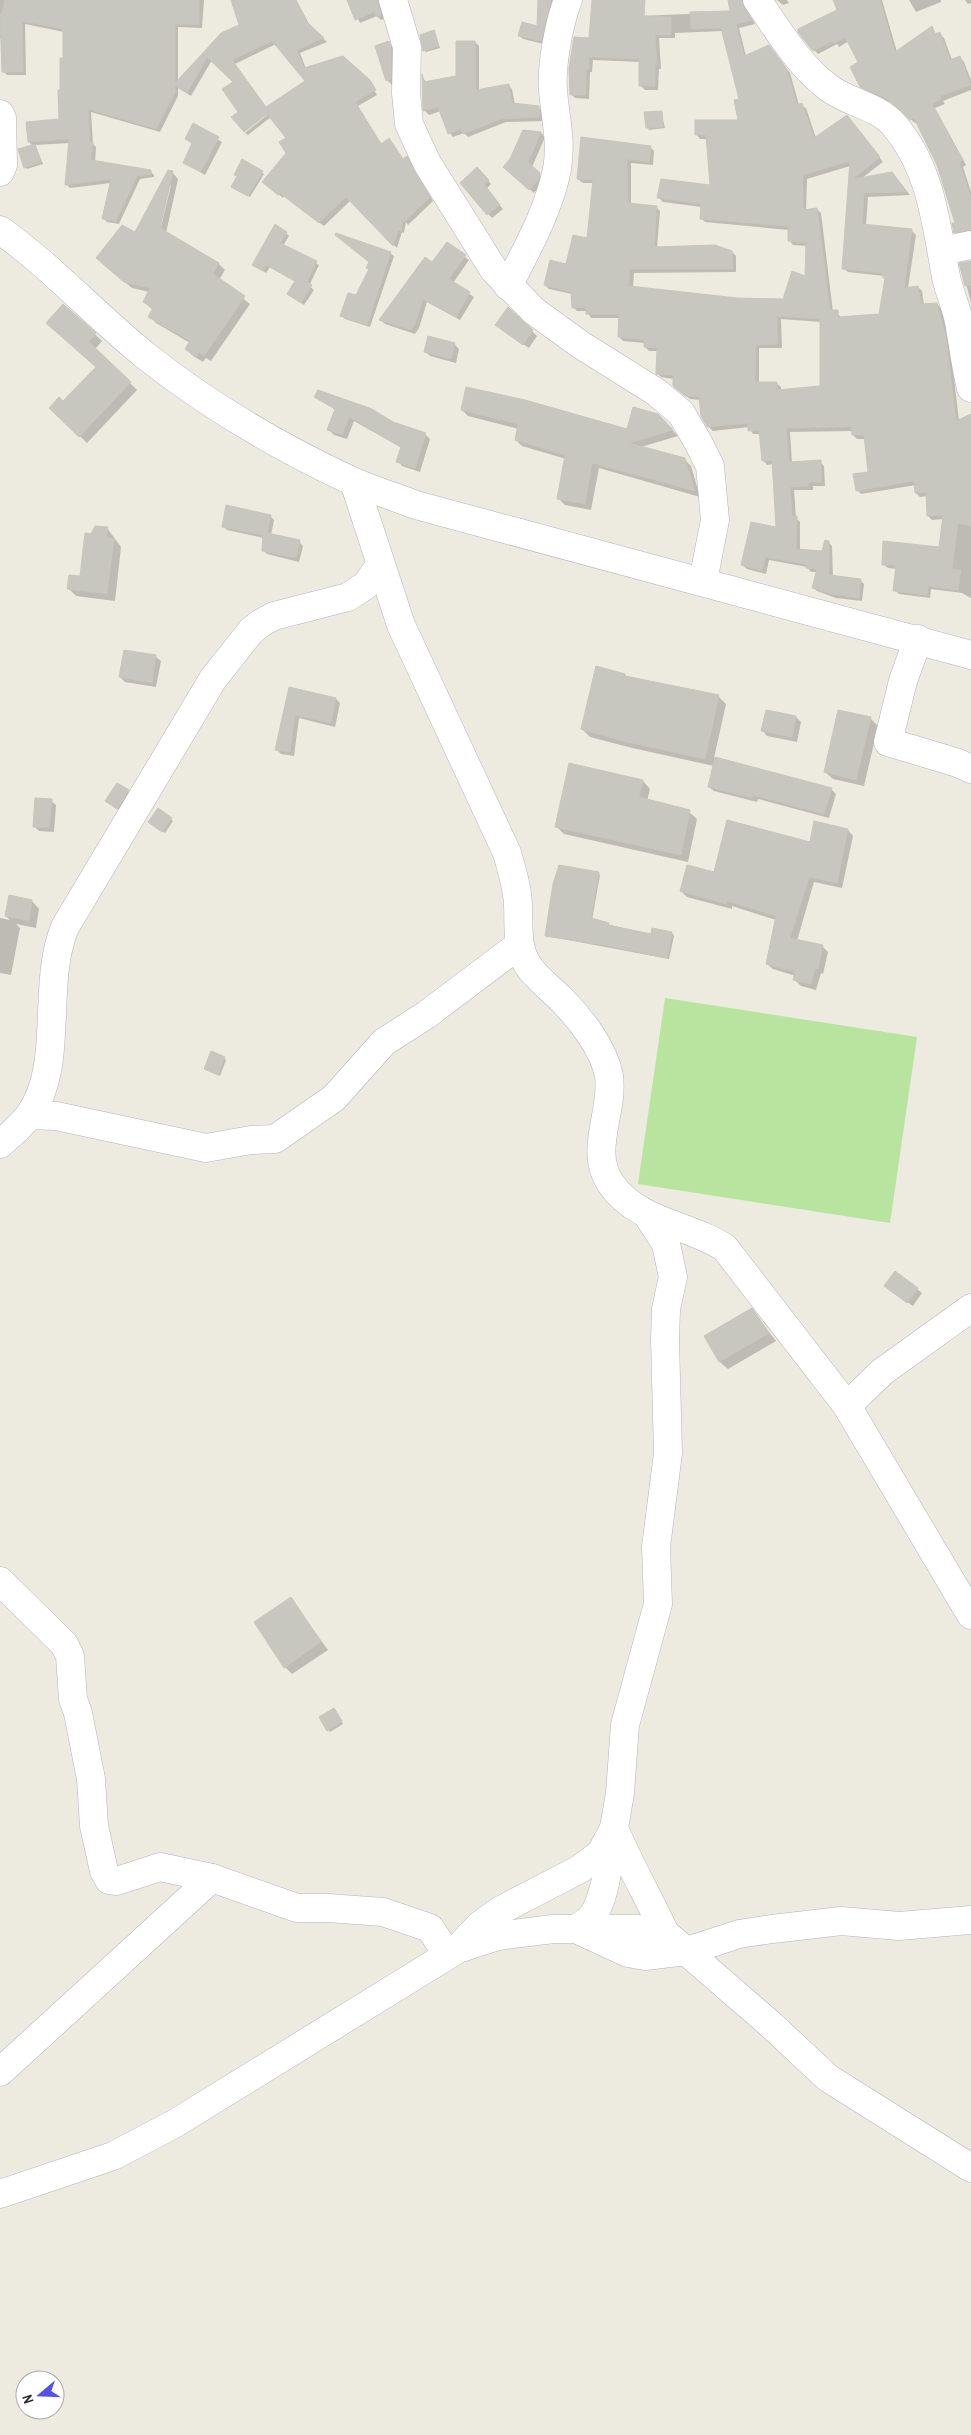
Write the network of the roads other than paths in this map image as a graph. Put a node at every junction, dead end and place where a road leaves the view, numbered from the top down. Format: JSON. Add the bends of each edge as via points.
{"nodes":[{"id":1,"x":393,"y":0,"type":"edge"},
{"id":2,"x":568,"y":0,"type":"edge"},
{"id":3,"x":757,"y":0,"type":"edge"},
{"id":4,"x":0,"y":114,"type":"edge"},
{"id":5,"x":0,"y":172,"type":"edge"},
{"id":6,"x":0,"y":230,"type":"edge"},
{"id":7,"x":971,"y":244,"type":"edge"},
{"id":8,"x":942,"y":251,"type":"junction"},
{"id":9,"x":508,"y":286,"type":"junction"},
{"id":10,"x":971,"y":388,"type":"edge"},
{"id":11,"x":354,"y":482,"type":"junction"},
{"id":12,"x":380,"y":565,"type":"junction"},
{"id":13,"x":703,"y":581,"type":"junction"},
{"id":14,"x":918,"y":639,"type":"junction"},
{"id":15,"x":971,"y":655,"type":"edge"},
{"id":16,"x":971,"y":769,"type":"edge"},
{"id":17,"x":519,"y":945,"type":"junction"},
{"id":18,"x":30,"y":1114,"type":"junction"},
{"id":19,"x":0,"y":1144,"type":"edge"},
{"id":20,"x":648,"y":1216,"type":"junction"},
{"id":21,"x":971,"y":1308,"type":"edge"},
{"id":22,"x":848,"y":1406,"type":"junction"},
{"id":23,"x":0,"y":1581,"type":"edge"},
{"id":24,"x":971,"y":1615,"type":"edge"},
{"id":25,"x":614,"y":1828,"type":"junction"},
{"id":26,"x":212,"y":1878,"type":"junction"},
{"id":27,"x":971,"y":1920,"type":"edge"},
{"id":28,"x":576,"y":1929,"type":"junction"},
{"id":29,"x":665,"y":1933,"type":"junction"},
{"id":30,"x":453,"y":1951,"type":"junction"},
{"id":31,"x":687,"y":1951,"type":"junction"},
{"id":32,"x":0,"y":2072,"type":"edge"},
{"id":33,"x":971,"y":2168,"type":"edge"},
{"id":34,"x":0,"y":2194,"type":"edge"}],
"edges":[{"from":1,"to":9,"type":"street","via":[[408,47],[406,93],[409,124],[449,199],[494,270]]},
{"from":2,"to":9,"type":"street","via":[[561,17],[553,89],[560,129],[557,169],[531,243]]},
{"from":3,"to":8,"type":"street","via":[[809,71],[847,100],[871,108],[892,123],[912,147],[927,181]]},
{"from":4,"to":5,"type":"street","via":[[3,165]]},
{"from":6,"to":11,"type":"street","via":[[147,356],[216,407]]},
{"from":7,"to":8,"type":"street"},
{"from":8,"to":10,"type":"street"},
{"from":9,"to":13,"type":"street","via":[[534,311],[681,412],[710,466],[714,520]]},
{"from":11,"to":12,"type":"street"},
{"from":11,"to":13,"type":"street","via":[[416,504]]},
{"from":12,"to":17,"type":"street","via":[[401,626],[507,852],[518,905]]},
{"from":12,"to":18,"type":"street","via":[[366,585],[348,597],[274,616],[261,623],[213,679],[65,927],[58,944],[52,984],[50,1056],[44,1085]]},
{"from":13,"to":14,"type":"street"},
{"from":14,"to":15,"type":"street"},
{"from":14,"to":16,"type":"street","via":[[903,681],[888,742],[958,762]]},
{"from":17,"to":18,"type":"street","via":[[426,1015],[384,1042],[334,1098],[275,1139],[206,1148],[56,1116]]},
{"from":17,"to":20,"type":"street","via":[[527,963],[563,1001],[602,1056],[609,1077],[602,1162],[610,1184]]},
{"from":18,"to":19,"type":"street"},
{"from":20,"to":22,"type":"street","via":[[709,1237],[726,1248]]},
{"from":20,"to":25,"type":"street","via":[[666,1244],[673,1277],[666,1310],[665,1340],[668,1453],[656,1547],[658,1604],[625,1725]]},
{"from":21,"to":22,"type":"street","via":[[882,1372]]},
{"from":22,"to":24,"type":"street"},
{"from":23,"to":26,"type":"street","via":[[64,1644],[70,1656],[74,1699],[92,1779],[94,1826],[109,1880],[117,1881],[160,1867]]},
{"from":25,"to":28,"type":"street","via":[[597,1909]]},
{"from":25,"to":29,"type":"street"},
{"from":25,"to":30,"type":"street","via":[[601,1853],[580,1869],[501,1910]]},
{"from":26,"to":30,"type":"street","via":[[297,1908],[383,1912],[430,1928]]},
{"from":26,"to":32,"type":"street"},
{"from":27,"to":31,"type":"street","via":[[899,1926],[841,1921],[772,1928],[739,1934]]},
{"from":28,"to":29,"type":"street","via":[[639,1929]]},
{"from":28,"to":30,"type":"street","via":[[498,1936]]},
{"from":28,"to":31,"type":"street","via":[[645,1956]]},
{"from":29,"to":31,"type":"street"},
{"from":30,"to":34,"type":"street","via":[[174,2124],[113,2156]]},
{"from":31,"to":33,"type":"street","via":[[828,2078]]}]}
